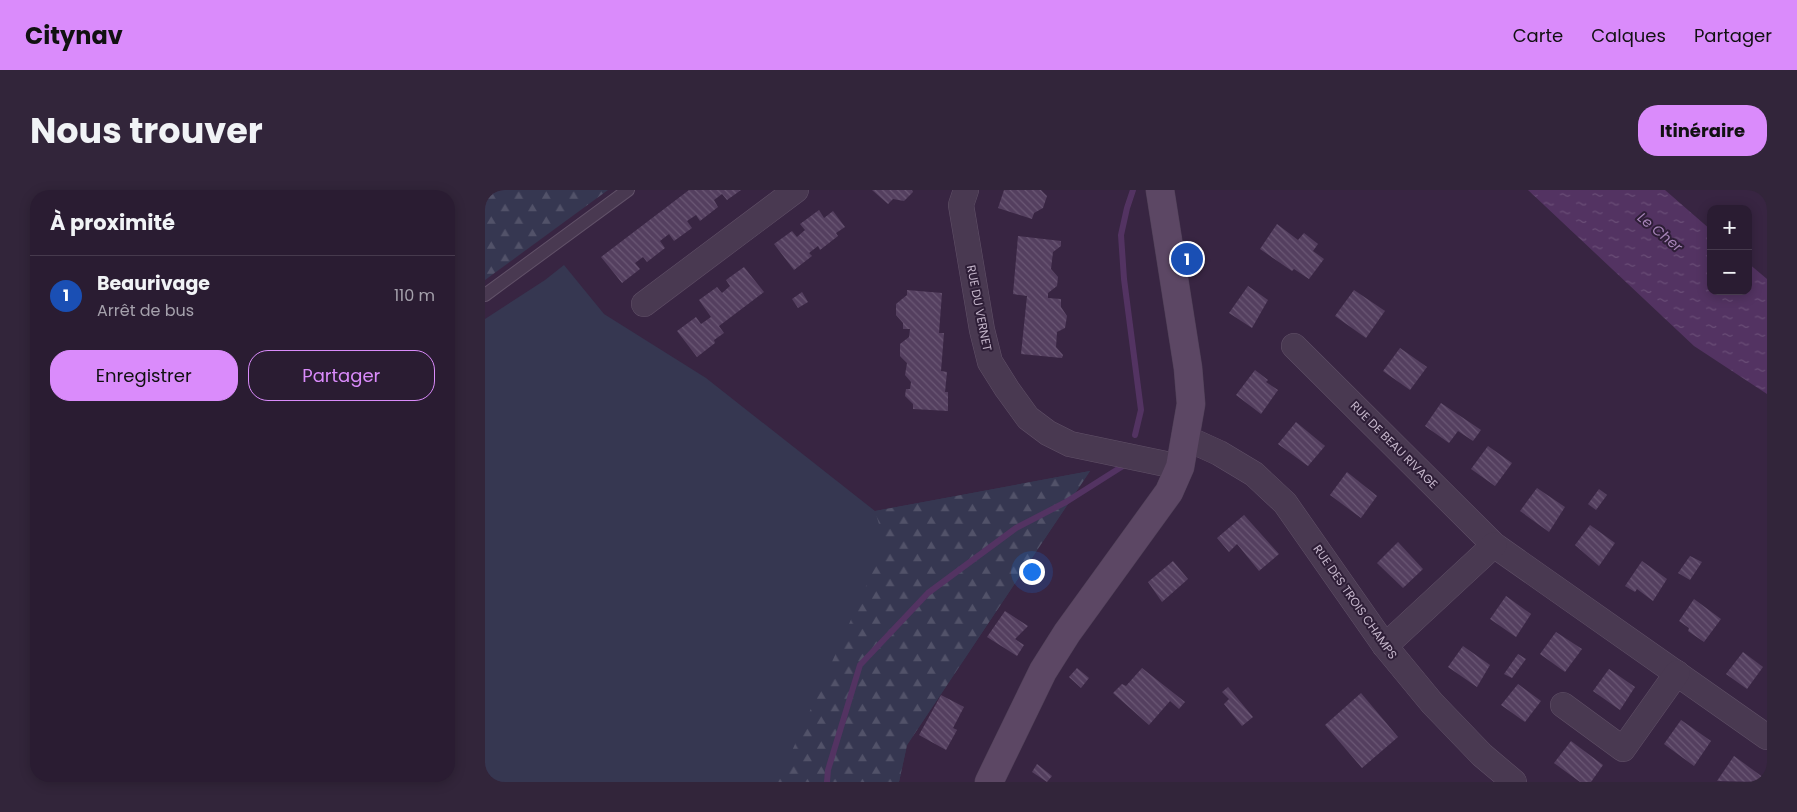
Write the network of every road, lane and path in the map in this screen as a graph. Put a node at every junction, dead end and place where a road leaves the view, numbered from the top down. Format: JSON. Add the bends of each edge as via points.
{"nodes":[{"id":1,"x":491,"y":190,"type":"edge"},
{"id":2,"x":628,"y":190,"type":"edge"},
{"id":3,"x":796,"y":190,"type":"edge"},
{"id":4,"x":1160,"y":190,"type":"edge"},
{"id":5,"x":485,"y":193,"type":"edge"},
{"id":6,"x":962,"y":195,"type":"edge"},
{"id":7,"x":485,"y":295,"type":"edge"},
{"id":8,"x":644,"y":304,"type":"dead end"},
{"id":9,"x":1294,"y":346,"type":"dead end"},
{"id":10,"x":1186,"y":438,"type":"junction"},
{"id":11,"x":1180,"y":466,"type":"junction"},
{"id":12,"x":1494,"y":545,"type":"junction"},
{"id":13,"x":1385,"y":646,"type":"junction"},
{"id":14,"x":1677,"y":673,"type":"junction"},
{"id":15,"x":1563,"y":705,"type":"dead end"},
{"id":16,"x":1767,"y":737,"type":"edge"},
{"id":17,"x":989,"y":782,"type":"edge"},
{"id":18,"x":1514,"y":782,"type":"edge"}],
"edges":[{"from":1,"to":5,"type":"path"},
{"from":2,"to":7,"type":"lane"},
{"from":3,"to":8,"type":"street"},
{"from":4,"to":10,"type":"street","via":[[1188,368],[1191,404]]},
{"from":6,"to":11,"type":"street","name":"RUE DU VERNET","via":[[982,330],[990,362],[1029,418],[1070,444]]},
{"from":9,"to":12,"type":"street","name":"RUE DE BEAU RIVAGE"},
{"from":10,"to":11,"type":"street"},
{"from":10,"to":13,"type":"street","name":"RUE DES TROIS CHAMPS","via":[[1254,474],[1285,503]]},
{"from":11,"to":17,"type":"street","via":[[1169,492],[1043,671]]},
{"from":12,"to":13,"type":"street"},
{"from":12,"to":14,"type":"street","name":"RUE DE BEAU RIVAGE"},
{"from":13,"to":18,"type":"street","name":"RUE DES TROIS CHAMPS","via":[[1432,703],[1482,755]]},
{"from":14,"to":15,"type":"street","via":[[1623,749]]},
{"from":14,"to":16,"type":"street","name":"RUE DE BEAU RIVAGE"}]}
